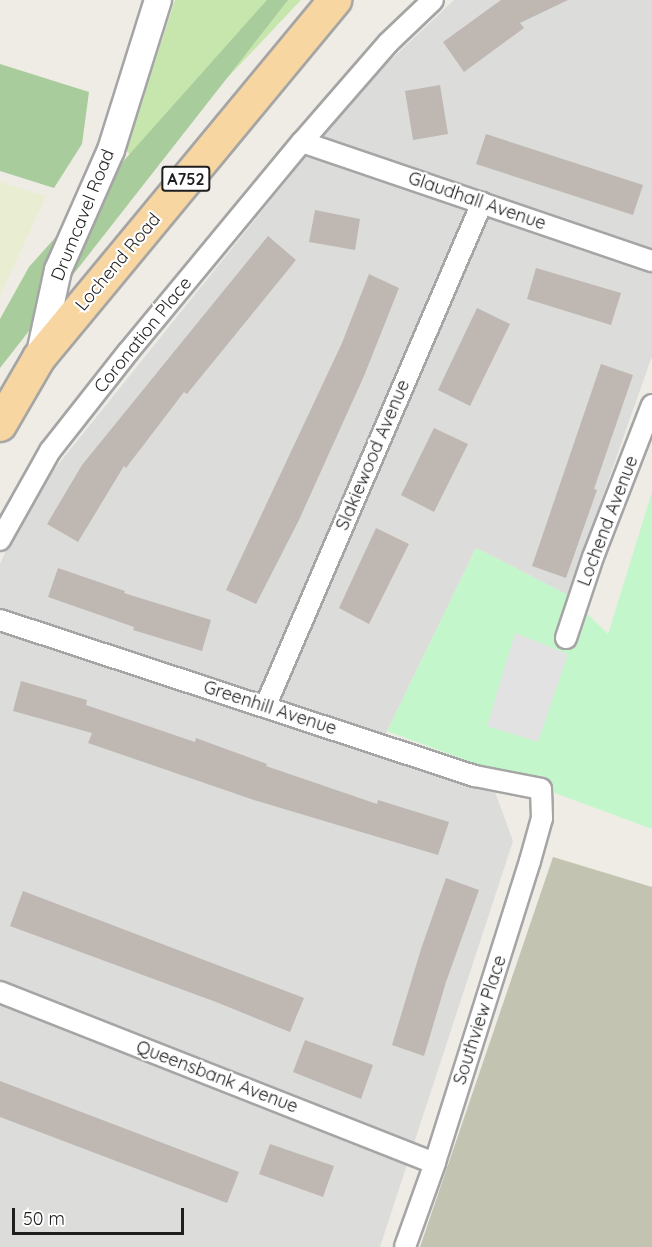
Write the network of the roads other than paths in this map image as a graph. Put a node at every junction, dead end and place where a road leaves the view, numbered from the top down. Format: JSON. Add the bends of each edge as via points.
{"nodes":[{"id":1,"x":158,"y":0,"type":"edge"},
{"id":2,"x":335,"y":0,"type":"edge"},
{"id":3,"x":433,"y":0,"type":"edge"},
{"id":4,"x":302,"y":142,"type":"junction"},
{"id":5,"x":482,"y":203,"type":"junction"},
{"id":6,"x":652,"y":261,"type":"edge"},
{"id":7,"x":39,"y":358,"type":"junction"},
{"id":8,"x":652,"y":405,"type":"edge"},
{"id":9,"x":0,"y":425,"type":"edge"},
{"id":10,"x":0,"y":540,"type":"edge"},
{"id":11,"x":0,"y":620,"type":"edge"},
{"id":12,"x":566,"y":638,"type":"dead end"},
{"id":13,"x":265,"y":707,"type":"junction"},
{"id":14,"x":541,"y":789,"type":"joint"},
{"id":15,"x":0,"y":992,"type":"edge"},
{"id":16,"x":435,"y":1163,"type":"junction"},
{"id":17,"x":405,"y":1247,"type":"edge"}],
"edges":[{"from":1,"to":7,"type":"street","name":"Drumcavel Road","via":[[111,150],[58,270]]},
{"from":2,"to":7,"type":"main road","name":"Lochend Road","number":"A752"},
{"from":3,"to":4,"type":"street","name":"Coronation Place","via":[[388,43]]},
{"from":4,"to":5,"type":"street","name":"Glaudhall Avenue"},
{"from":4,"to":10,"type":"street","name":"Coronation Place","via":[[50,451]]},
{"from":5,"to":6,"type":"street","name":"Glaudhall Avenue"},
{"from":5,"to":13,"type":"street","name":"Slakiewood Avenue"},
{"from":7,"to":9,"type":"main road","name":"Drumcavel Road","number":"A752"},
{"from":8,"to":12,"type":"street","name":"Lochend Avenue"},
{"from":11,"to":13,"type":"street","name":"Greenhill Avenue"},
{"from":13,"to":14,"type":"street","name":"Greenhill Avenue","via":[[484,778]]},
{"from":14,"to":16,"type":"street","name":"Southview Place","via":[[539,829]]},
{"from":15,"to":16,"type":"street","name":"Queensbank Avenue"},
{"from":16,"to":17,"type":"street","name":"Southview Place"}]}
